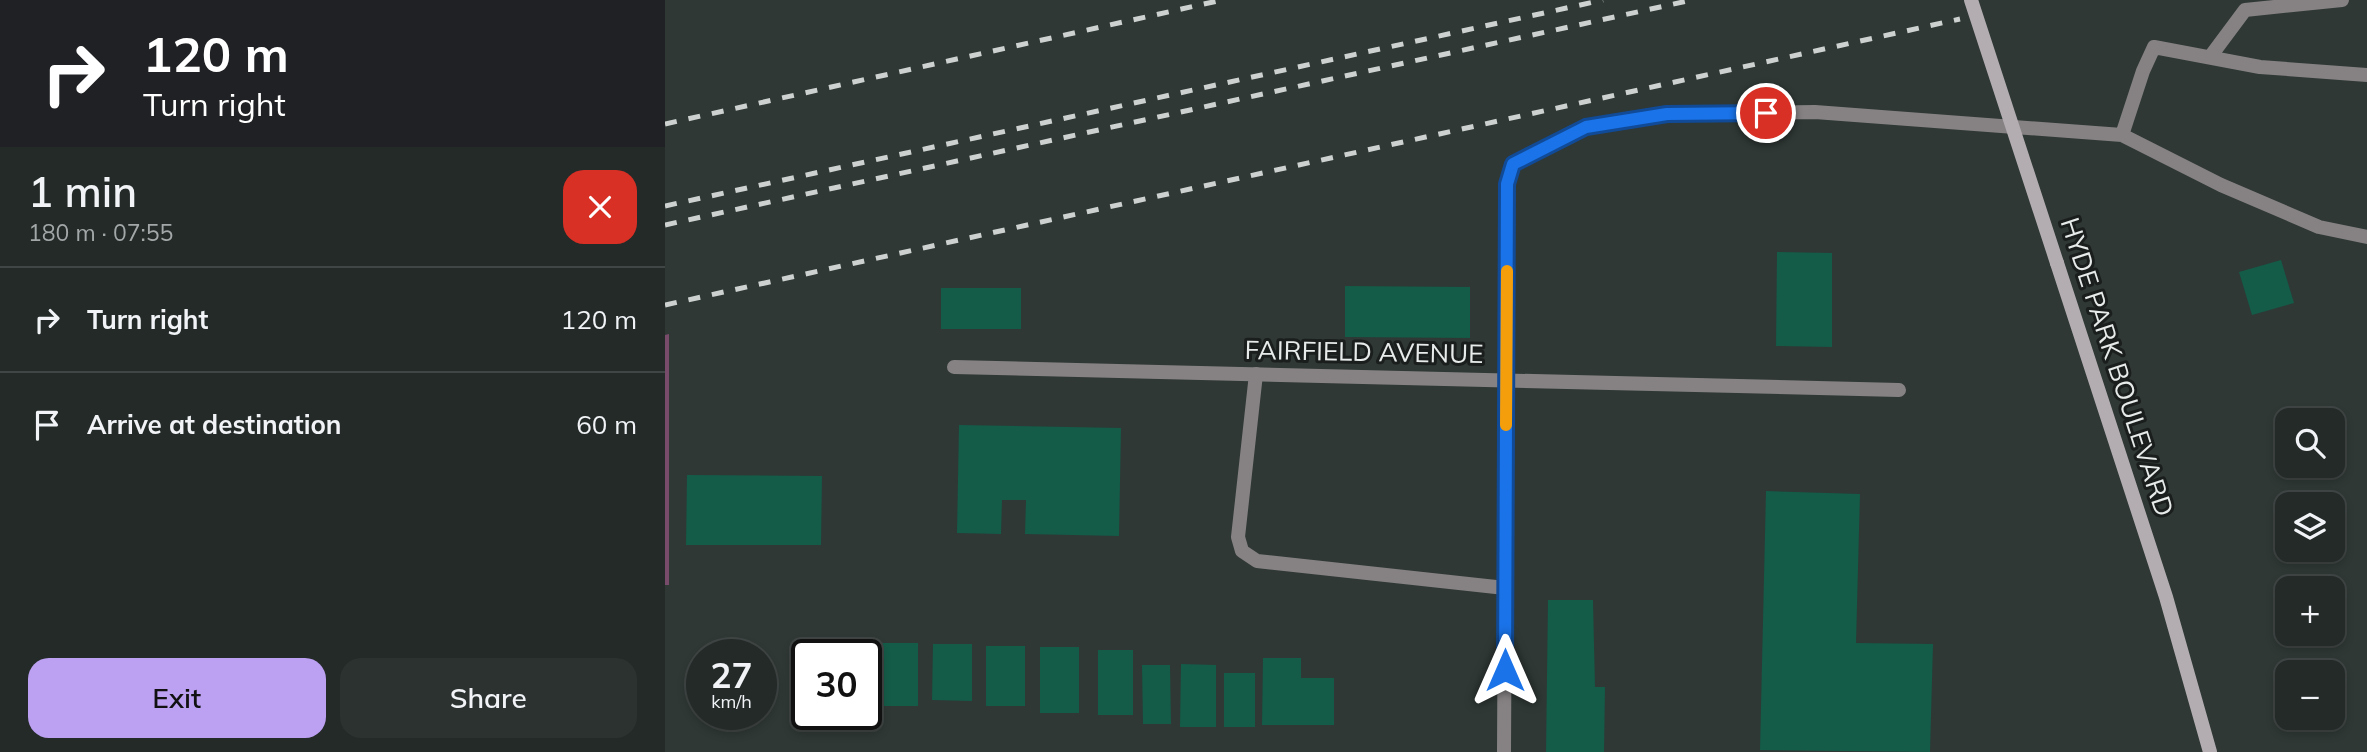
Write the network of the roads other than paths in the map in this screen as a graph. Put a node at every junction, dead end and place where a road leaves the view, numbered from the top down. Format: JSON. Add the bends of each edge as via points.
{"nodes":[{"id":1,"x":1971,"y":0,"type":"edge"},
{"id":2,"x":2342,"y":0,"type":"edge"},
{"id":3,"x":2210,"y":57,"type":"junction"},
{"id":4,"x":2367,"y":75,"type":"edge"},
{"id":5,"x":2122,"y":135,"type":"junction"},
{"id":6,"x":2367,"y":237,"type":"edge"},
{"id":7,"x":954,"y":367,"type":"dead end"},
{"id":8,"x":1256,"y":374,"type":"junction"},
{"id":9,"x":1506,"y":380,"type":"junction"},
{"id":10,"x":1899,"y":390,"type":"dead end"},
{"id":11,"x":1505,"y":588,"type":"junction"},
{"id":12,"x":1504,"y":752,"type":"edge"},
{"id":13,"x":2210,"y":752,"type":"edge"}],
"edges":[{"from":1,"to":13,"type":"main road","name":"HYDE PARK BOULEVARD","bridge":true,"via":[[2166,597]]},
{"from":2,"to":3,"type":"street","via":[[2245,10]]},
{"from":3,"to":4,"type":"street","via":[[2260,67]]},
{"from":3,"to":5,"type":"street","via":[[2154,47]]},
{"from":5,"to":6,"type":"street","via":[[2319,227]]},
{"from":5,"to":9,"type":"street","via":[[1815,112],[1667,114],[1586,127],[1513,164],[1507,184]]},
{"from":7,"to":8,"type":"street","name":"FAIRFIELD AVENUE"},
{"from":8,"to":9,"type":"street","name":"FAIRFIELD AVENUE"},
{"from":8,"to":11,"type":"street","via":[[1238,537],[1242,551],[1257,561]]},
{"from":9,"to":10,"type":"street","name":"FAIRFIELD AVENUE"},
{"from":9,"to":11,"type":"street"},
{"from":11,"to":12,"type":"street"}]}
